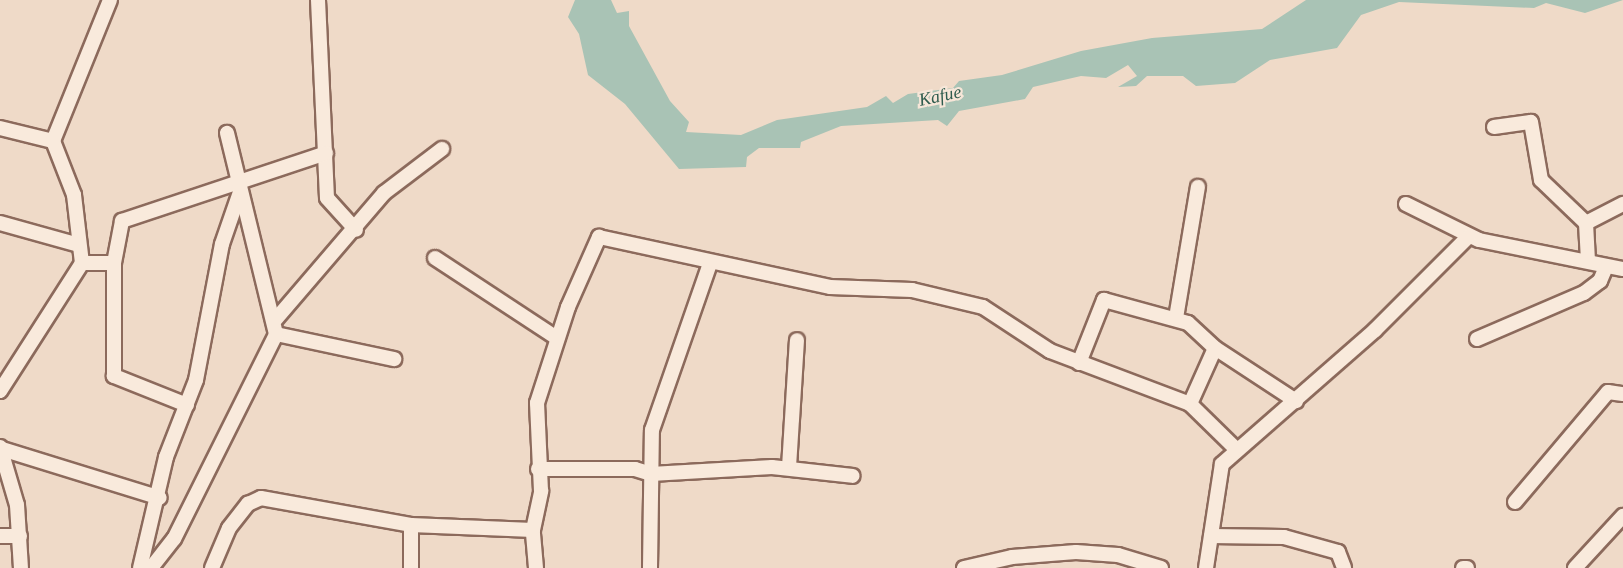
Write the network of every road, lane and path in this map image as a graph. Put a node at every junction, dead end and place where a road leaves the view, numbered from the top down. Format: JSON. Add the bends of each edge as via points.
{"nodes":[{"id":1,"x":110,"y":0,"type":"edge"},
{"id":2,"x":318,"y":0,"type":"edge"},
{"id":3,"x":1494,"y":127,"type":"dead end"},
{"id":4,"x":0,"y":128,"type":"edge"},
{"id":5,"x":227,"y":133,"type":"dead end"},
{"id":6,"x":53,"y":141,"type":"junction"},
{"id":7,"x":442,"y":149,"type":"dead end"},
{"id":8,"x":326,"y":153,"type":"junction"},
{"id":9,"x":1198,"y":187,"type":"dead end"},
{"id":10,"x":239,"y":189,"type":"junction"},
{"id":11,"x":1406,"y":204,"type":"dead end"},
{"id":12,"x":1623,"y":204,"type":"edge"},
{"id":13,"x":0,"y":223,"type":"edge"},
{"id":14,"x":1586,"y":223,"type":"junction"},
{"id":15,"x":356,"y":230,"type":"junction"},
{"id":16,"x":1468,"y":237,"type":"junction"},
{"id":17,"x":79,"y":245,"type":"junction"},
{"id":18,"x":435,"y":258,"type":"dead end"},
{"id":19,"x":1588,"y":261,"type":"junction"},
{"id":20,"x":82,"y":263,"type":"junction"},
{"id":21,"x":114,"y":263,"type":"junction"},
{"id":22,"x":710,"y":263,"type":"junction"},
{"id":23,"x":1605,"y":269,"type":"junction"},
{"id":24,"x":1623,"y":269,"type":"edge"},
{"id":25,"x":1176,"y":318,"type":"junction"},
{"id":26,"x":276,"y":319,"type":"junction"},
{"id":27,"x":276,"y":334,"type":"junction"},
{"id":28,"x":557,"y":338,"type":"junction"},
{"id":29,"x":1477,"y":339,"type":"dead end"},
{"id":30,"x":797,"y":340,"type":"dead end"},
{"id":31,"x":1215,"y":348,"type":"junction"},
{"id":32,"x":394,"y":358,"type":"dead end"},
{"id":33,"x":1079,"y":363,"type":"junction"},
{"id":34,"x":0,"y":391,"type":"edge"},
{"id":35,"x":1623,"y":394,"type":"edge"},
{"id":36,"x":1296,"y":401,"type":"junction"},
{"id":37,"x":1190,"y":404,"type":"junction"},
{"id":38,"x":187,"y":405,"type":"junction"},
{"id":39,"x":1,"y":448,"type":"edge"},
{"id":40,"x":1236,"y":449,"type":"junction"},
{"id":41,"x":789,"y":468,"type":"junction"},
{"id":42,"x":538,"y":469,"type":"junction"},
{"id":43,"x":651,"y":474,"type":"junction"},
{"id":44,"x":853,"y":476,"type":"dead end"},
{"id":45,"x":160,"y":498,"type":"junction"},
{"id":46,"x":1515,"y":502,"type":"dead end"},
{"id":47,"x":1623,"y":516,"type":"edge"},
{"id":48,"x":411,"y":525,"type":"junction"},
{"id":49,"x":533,"y":530,"type":"junction"},
{"id":50,"x":0,"y":536,"type":"edge"},
{"id":51,"x":20,"y":536,"type":"junction"},
{"id":52,"x":1211,"y":536,"type":"junction"},
{"id":53,"x":21,"y":568,"type":"edge"},
{"id":54,"x":140,"y":568,"type":"edge"},
{"id":55,"x":151,"y":568,"type":"edge"},
{"id":56,"x":212,"y":568,"type":"edge"},
{"id":57,"x":411,"y":568,"type":"edge"},
{"id":58,"x":536,"y":568,"type":"edge"},
{"id":59,"x":651,"y":568,"type":"edge"},
{"id":60,"x":964,"y":568,"type":"edge"},
{"id":61,"x":1161,"y":568,"type":"edge"},
{"id":62,"x":1206,"y":568,"type":"edge"},
{"id":63,"x":1344,"y":568,"type":"edge"},
{"id":64,"x":1463,"y":568,"type":"edge"},
{"id":65,"x":1467,"y":568,"type":"edge"},
{"id":66,"x":1575,"y":568,"type":"edge"}],
"edges":[{"from":1,"to":6,"type":"street"},
{"from":2,"to":8,"type":"street"},
{"from":3,"to":14,"type":"street","via":[[1523,120],[1535,127],[1541,180]]},
{"from":4,"to":6,"type":"street"},
{"from":5,"to":10,"type":"street"},
{"from":6,"to":17,"type":"street","via":[[74,195]]},
{"from":7,"to":15,"type":"street","via":[[384,193]]},
{"from":8,"to":10,"type":"street"},
{"from":8,"to":15,"type":"street","via":[[329,203]]},
{"from":9,"to":25,"type":"street"},
{"from":10,"to":21,"type":"street","via":[[127,216],[119,228]]},
{"from":10,"to":26,"type":"street"},
{"from":10,"to":38,"type":"street","via":[[222,244]]},
{"from":11,"to":16,"type":"street"},
{"from":12,"to":14,"type":"street"},
{"from":13,"to":17,"type":"street"},
{"from":14,"to":19,"type":"street"},
{"from":15,"to":26,"type":"street"},
{"from":16,"to":19,"type":"street"},
{"from":16,"to":36,"type":"street"},
{"from":17,"to":20,"type":"street"},
{"from":18,"to":28,"type":"street"},
{"from":19,"to":23,"type":"street"},
{"from":20,"to":21,"type":"street"},
{"from":20,"to":34,"type":"street"},
{"from":21,"to":38,"type":"street","via":[[114,376]]},
{"from":22,"to":28,"type":"street","via":[[596,238]]},
{"from":22,"to":33,"type":"street","via":[[830,287],[912,290],[955,299],[982,307],[1041,347]]},
{"from":22,"to":43,"type":"street","via":[[654,421]]},
{"from":23,"to":24,"type":"street"},
{"from":23,"to":29,"type":"street","via":[[1600,281],[1584,293]]},
{"from":25,"to":31,"type":"street"},
{"from":25,"to":33,"type":"street","via":[[1101,301]]},
{"from":26,"to":27,"type":"street"},
{"from":27,"to":32,"type":"street"},
{"from":27,"to":55,"type":"street","via":[[174,539]]},
{"from":28,"to":42,"type":"street","via":[[535,414]]},
{"from":30,"to":41,"type":"street"},
{"from":31,"to":36,"type":"street"},
{"from":31,"to":37,"type":"street"},
{"from":33,"to":37,"type":"street"},
{"from":35,"to":46,"type":"street","via":[[1617,389],[1608,392]]},
{"from":36,"to":40,"type":"street"},
{"from":37,"to":40,"type":"street"},
{"from":38,"to":45,"type":"street","via":[[166,457]]},
{"from":39,"to":45,"type":"street"},
{"from":39,"to":51,"type":"street"},
{"from":40,"to":52,"type":"street","via":[[1216,478]]},
{"from":41,"to":43,"type":"street"},
{"from":41,"to":44,"type":"street"},
{"from":42,"to":43,"type":"street","via":[[635,469]]},
{"from":42,"to":49,"type":"street","via":[[540,512]]},
{"from":43,"to":59,"type":"street"},
{"from":45,"to":54,"type":"street"},
{"from":47,"to":66,"type":"street"},
{"from":48,"to":49,"type":"street"},
{"from":48,"to":56,"type":"street","via":[[261,498],[248,504],[229,528]]},
{"from":48,"to":57,"type":"street"},
{"from":49,"to":58,"type":"street"},
{"from":50,"to":51,"type":"street"},
{"from":51,"to":53,"type":"street"},
{"from":52,"to":62,"type":"street"},
{"from":52,"to":63,"type":"street","via":[[1284,537],[1338,552]]},
{"from":60,"to":61,"type":"street","via":[[1012,557],[1076,552],[1118,555]]},
{"from":64,"to":65,"type":"street"}]}
